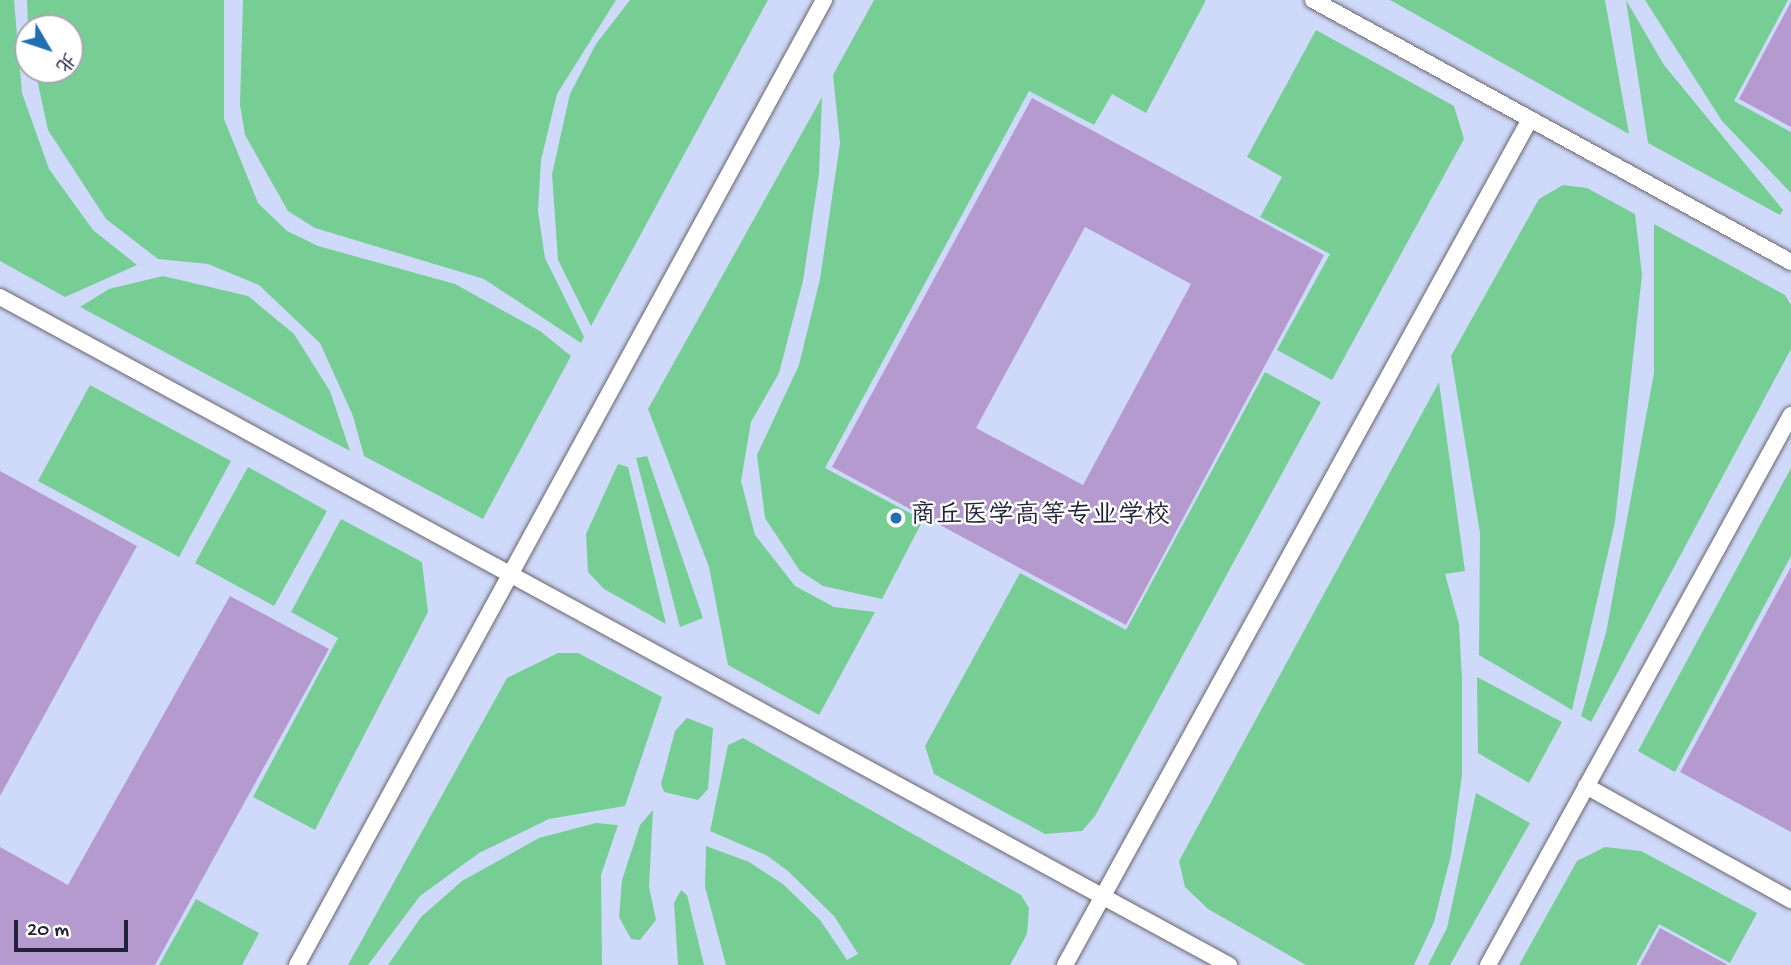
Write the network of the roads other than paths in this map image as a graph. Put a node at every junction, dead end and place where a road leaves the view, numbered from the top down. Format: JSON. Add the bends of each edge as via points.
{"nodes":[{"id":1,"x":824,"y":0,"type":"edge"},
{"id":2,"x":1313,"y":0,"type":"edge"},
{"id":3,"x":1530,"y":119,"type":"junction"},
{"id":4,"x":1791,"y":262,"type":"edge"},
{"id":5,"x":0,"y":298,"type":"edge"},
{"id":6,"x":1791,"y":415,"type":"edge"},
{"id":7,"x":509,"y":576,"type":"junction"},
{"id":8,"x":1586,"y":786,"type":"junction"},
{"id":9,"x":1103,"y":896,"type":"junction"},
{"id":10,"x":1791,"y":901,"type":"edge"},
{"id":11,"x":297,"y":965,"type":"edge"},
{"id":12,"x":1065,"y":965,"type":"edge"},
{"id":13,"x":1229,"y":965,"type":"edge"},
{"id":14,"x":1488,"y":965,"type":"edge"}],
"edges":[{"from":1,"to":7,"type":"lane"},
{"from":2,"to":3,"type":"lane"},
{"from":3,"to":4,"type":"lane"},
{"from":3,"to":9,"type":"lane"},
{"from":5,"to":7,"type":"lane"},
{"from":6,"to":8,"type":"lane"},
{"from":7,"to":9,"type":"lane"},
{"from":7,"to":11,"type":"lane"},
{"from":8,"to":10,"type":"lane"},
{"from":8,"to":14,"type":"lane"},
{"from":9,"to":12,"type":"lane"},
{"from":9,"to":13,"type":"lane"}]}
